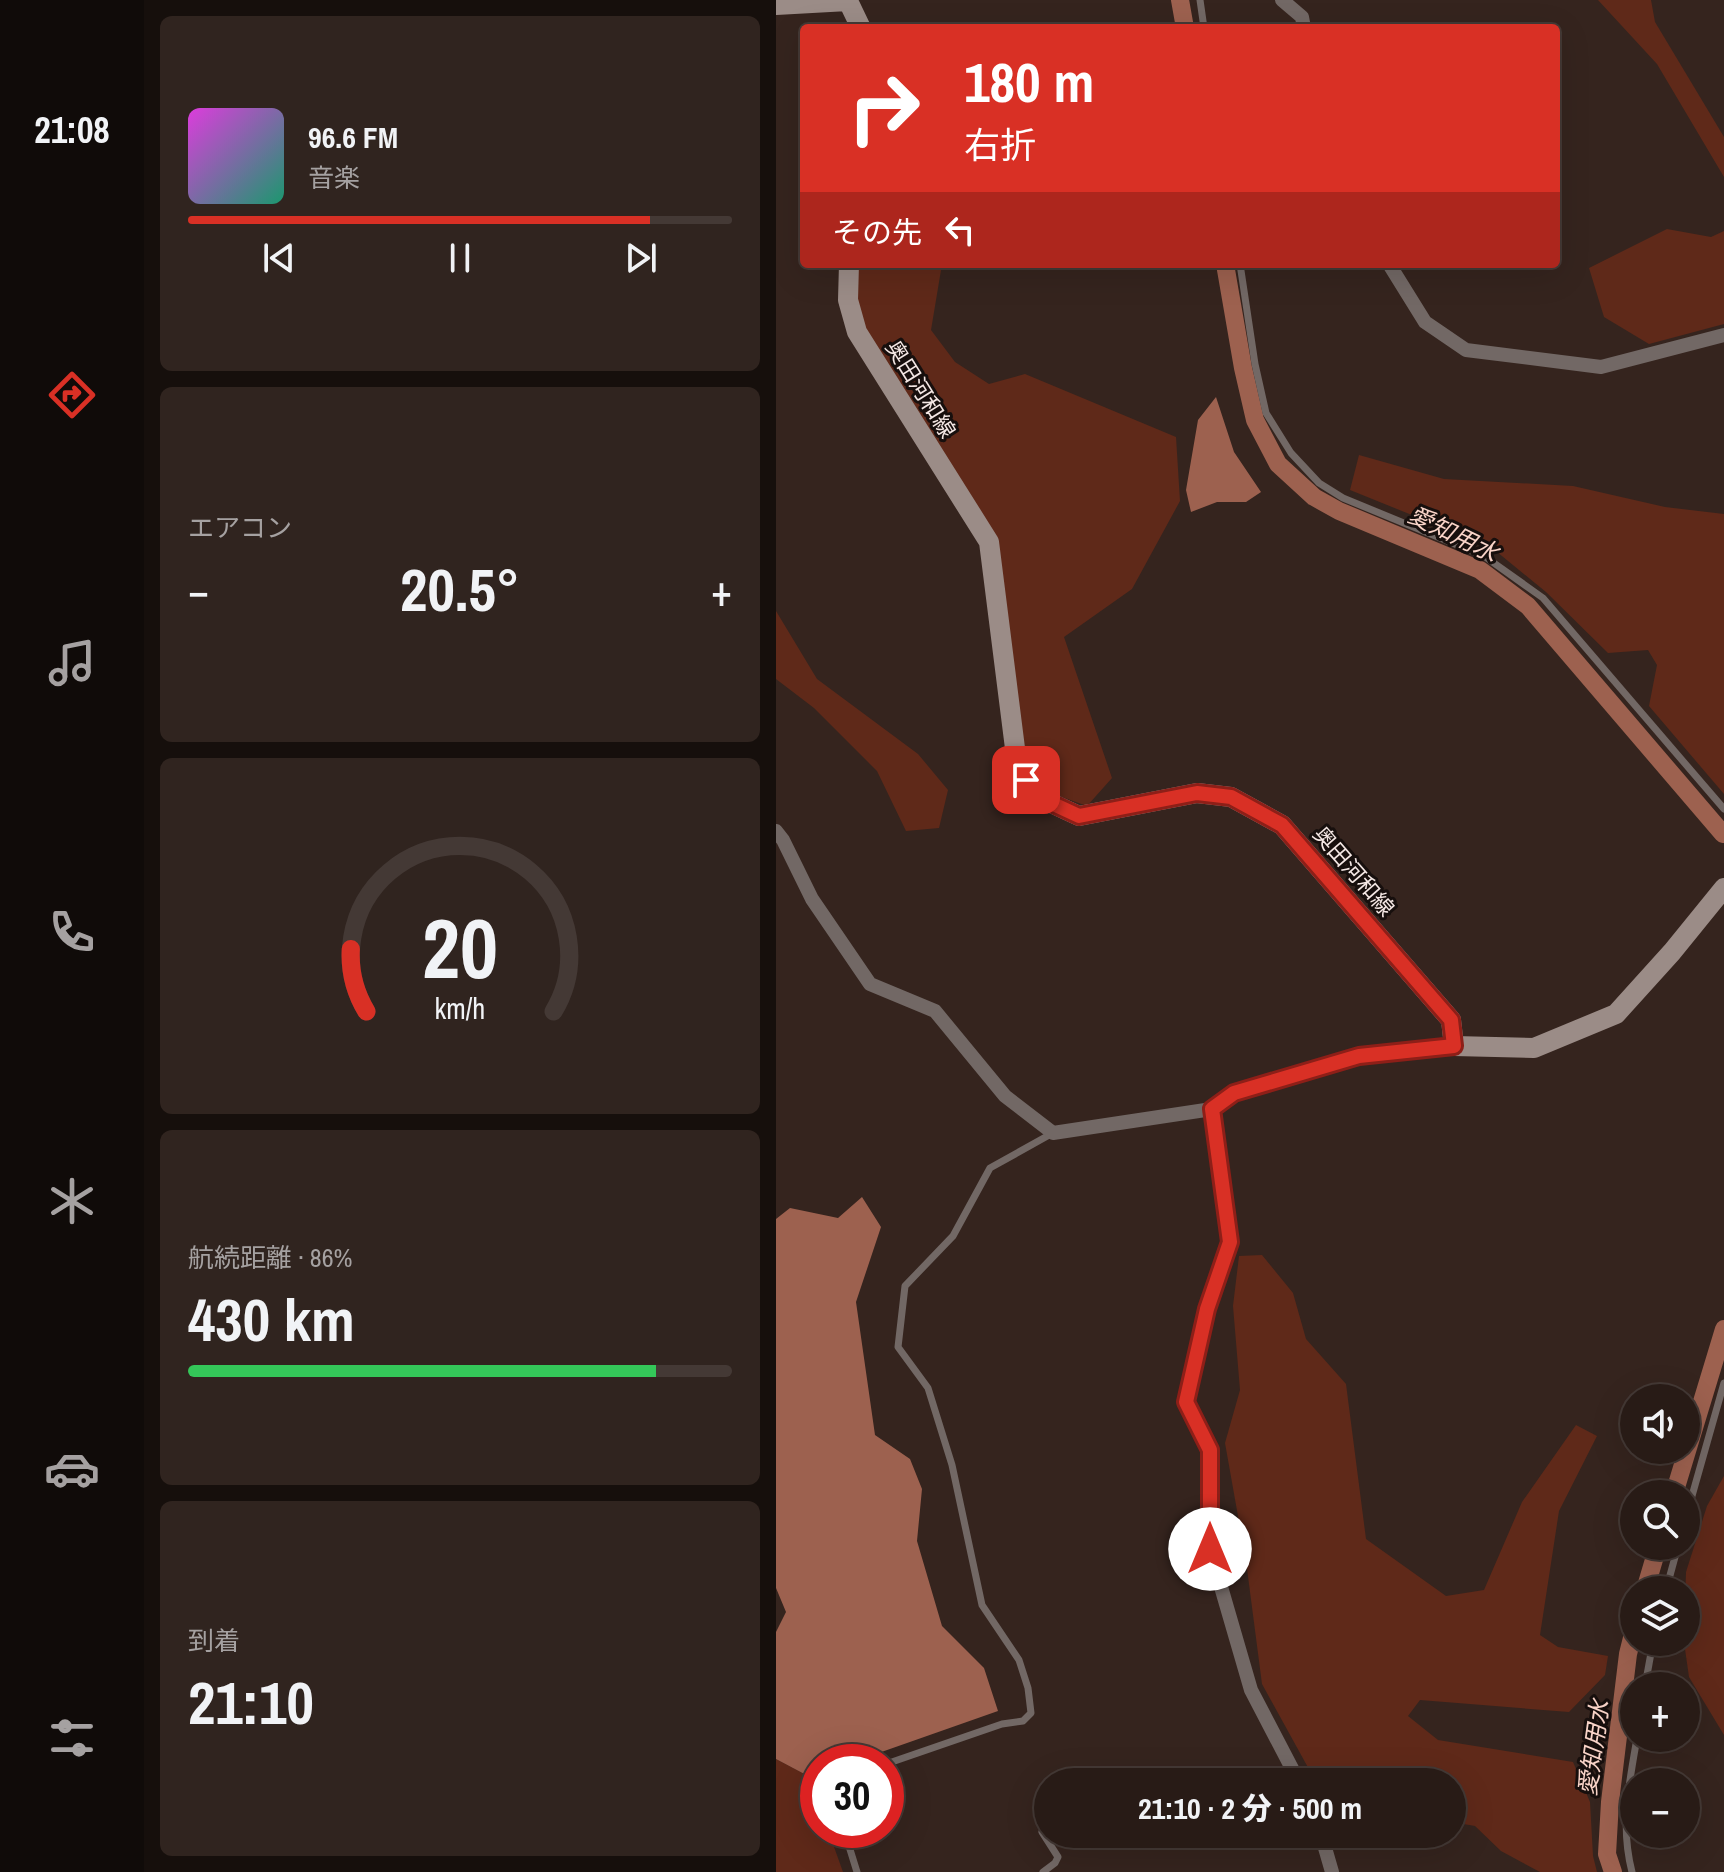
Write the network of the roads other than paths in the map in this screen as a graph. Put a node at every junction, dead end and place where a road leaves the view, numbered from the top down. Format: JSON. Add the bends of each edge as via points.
{"nodes":[{"id":1,"x":849,"y":0,"type":"edge"},
{"id":2,"x":1200,"y":0,"type":"edge"},
{"id":3,"x":1282,"y":0,"type":"edge"},
{"id":4,"x":776,"y":5,"type":"edge"},
{"id":5,"x":859,"y":24,"type":"edge"},
{"id":6,"x":1203,"y":24,"type":"edge"},
{"id":7,"x":1303,"y":24,"type":"edge"},
{"id":8,"x":849,"y":268,"type":"edge"},
{"id":9,"x":1241,"y":268,"type":"edge"},
{"id":10,"x":1391,"y":268,"type":"edge"},
{"id":11,"x":1724,"y":335,"type":"edge"},
{"id":12,"x":1724,"y":809,"type":"edge"},
{"id":13,"x":776,"y":831,"type":"edge"},
{"id":14,"x":1724,"y":888,"type":"edge"},
{"id":15,"x":1454,"y":1046,"type":"junction"},
{"id":16,"x":1212,"y":1109,"type":"junction"},
{"id":17,"x":1053,"y":1133,"type":"junction"},
{"id":18,"x":1724,"y":1383,"type":"edge"},
{"id":19,"x":1696,"y":1480,"type":"edge"},
{"id":20,"x":1634,"y":1752,"type":"edge"},
{"id":21,"x":904,"y":1758,"type":"edge"},
{"id":22,"x":1292,"y":1768,"type":"edge"},
{"id":23,"x":850,"y":1848,"type":"edge"},
{"id":24,"x":1052,"y":1848,"type":"edge"},
{"id":25,"x":1325,"y":1848,"type":"edge"},
{"id":26,"x":857,"y":1872,"type":"edge"},
{"id":27,"x":1043,"y":1872,"type":"edge"},
{"id":28,"x":1332,"y":1872,"type":"edge"},
{"id":29,"x":1632,"y":1872,"type":"edge"}],
"edges":[{"from":1,"to":4,"type":"main road"},
{"from":1,"to":5,"type":"main road"},
{"from":2,"to":6,"type":"lane"},
{"from":3,"to":7,"type":"street"},
{"from":8,"to":15,"type":"main road","name":"奥田河和線","via":[[848,300],[857,332],[989,542],[1017,764],[1036,796],[1079,816],[1197,793],[1231,797],[1282,825],[1451,1020]]},
{"from":9,"to":12,"type":"lane","via":[[1266,413],[1291,453],[1319,483],[1343,498],[1484,556],[1543,598]]},
{"from":10,"to":11,"type":"street","via":[[1425,322],[1466,350],[1601,367]]},
{"from":13,"to":17,"type":"street","via":[[812,899],[870,984],[935,1011],[1005,1096]]},
{"from":14,"to":15,"type":"main road","via":[[1616,1014],[1534,1048]]},
{"from":15,"to":16,"type":"street","via":[[1359,1056],[1234,1093]]},
{"from":16,"to":17,"type":"street"},
{"from":16,"to":22,"type":"street","via":[[1230,1242],[1207,1309],[1186,1402],[1210,1450],[1210,1549],[1251,1690]]},
{"from":17,"to":21,"type":"lane","via":[[990,1168],[953,1236],[905,1286],[898,1347],[928,1388],[952,1465],[982,1605],[1019,1660],[1031,1713],[1023,1721]]},
{"from":18,"to":19,"type":"lane"},
{"from":20,"to":29,"type":"lane","via":[[1625,1804]]},
{"from":23,"to":26,"type":"lane"},
{"from":24,"to":27,"type":"lane","via":[[1058,1857]]},
{"from":25,"to":28,"type":"street"}]}
